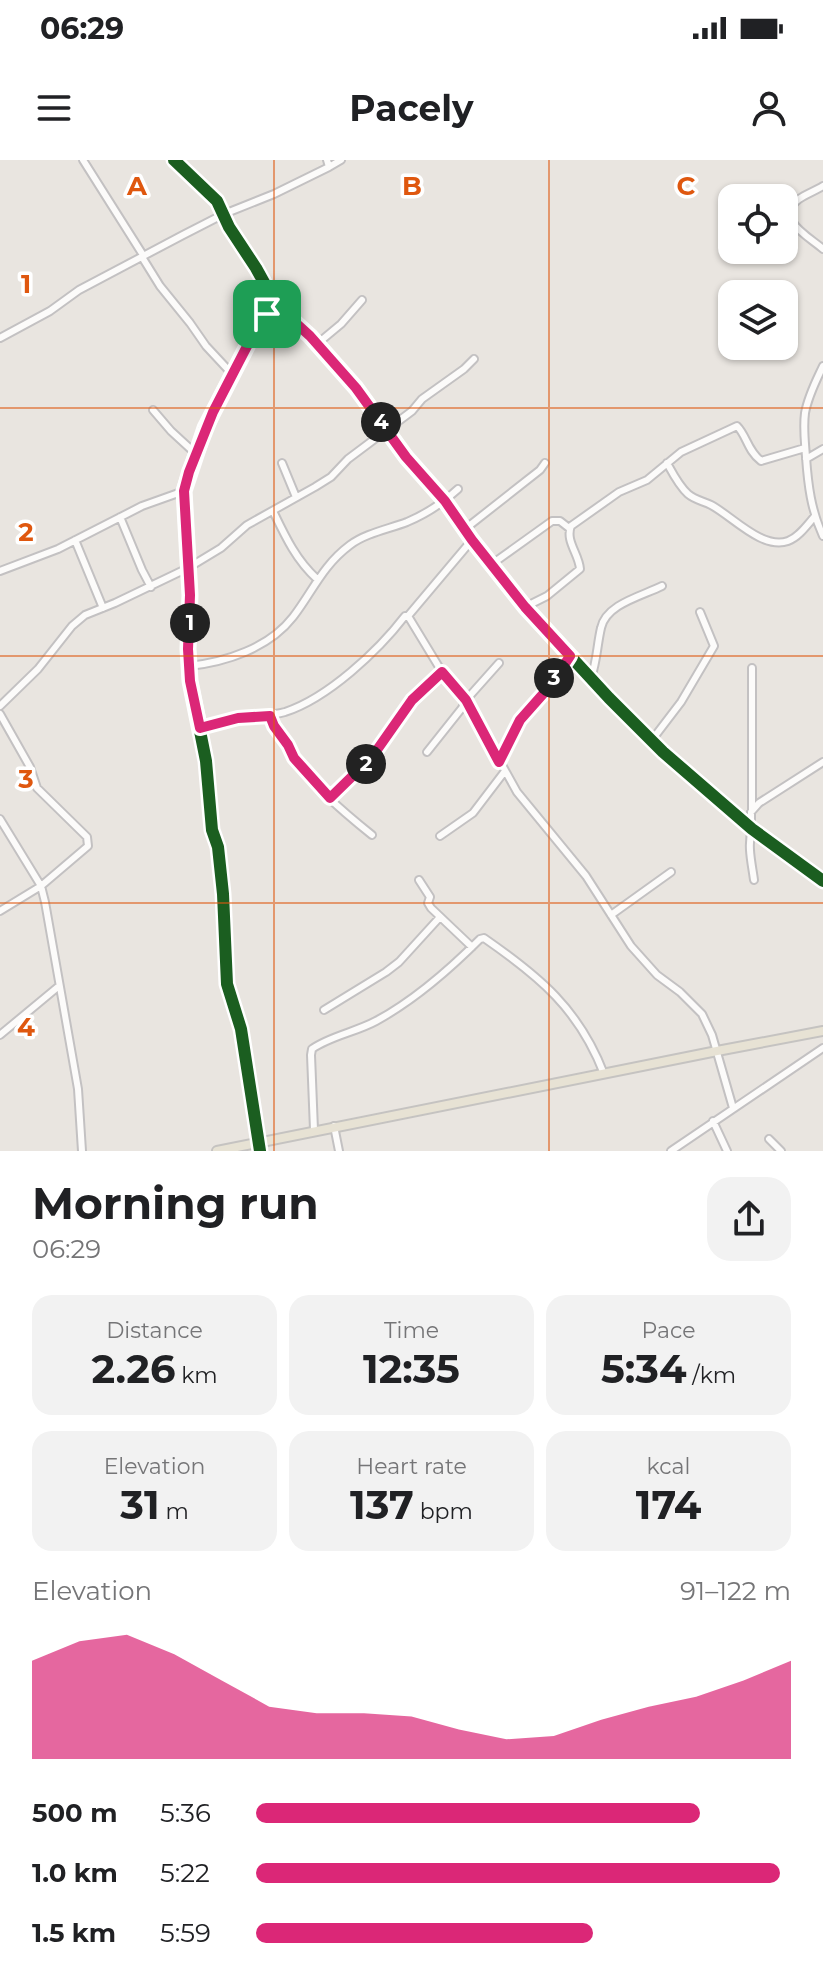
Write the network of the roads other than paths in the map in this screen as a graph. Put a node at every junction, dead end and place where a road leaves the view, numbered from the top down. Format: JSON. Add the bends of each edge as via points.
{"nodes":[{"id":1,"x":83,"y":160,"type":"edge"},
{"id":2,"x":174,"y":160,"type":"edge"},
{"id":3,"x":341,"y":160,"type":"edge"},
{"id":4,"x":328,"y":164,"type":"edge"},
{"id":5,"x":823,"y":186,"type":"edge"},
{"id":6,"x":224,"y":214,"type":"junction"},
{"id":7,"x":823,"y":249,"type":"edge"},
{"id":8,"x":142,"y":257,"type":"junction"},
{"id":9,"x":362,"y":300,"type":"dead end"},
{"id":10,"x":277,"y":306,"type":"junction"},
{"id":11,"x":0,"y":338,"type":"edge"},
{"id":12,"x":317,"y":344,"type":"junction"},
{"id":13,"x":474,"y":359,"type":"dead end"},
{"id":14,"x":823,"y":366,"type":"edge"},
{"id":15,"x":233,"y":375,"type":"junction"},
{"id":16,"x":153,"y":410,"type":"dead end"},
{"id":17,"x":387,"y":430,"type":"junction"},
{"id":18,"x":805,"y":448,"type":"junction"},
{"id":19,"x":823,"y":449,"type":"edge"},
{"id":20,"x":196,"y":454,"type":"junction"},
{"id":21,"x":806,"y":459,"type":"junction"},
{"id":22,"x":282,"y":463,"type":"dead end"},
{"id":23,"x":545,"y":463,"type":"dead end"},
{"id":24,"x":667,"y":463,"type":"junction"},
{"id":25,"x":458,"y":489,"type":"dead end"},
{"id":26,"x":184,"y":491,"type":"junction"},
{"id":27,"x":296,"y":497,"type":"junction"},
{"id":28,"x":445,"y":501,"type":"junction"},
{"id":29,"x":273,"y":511,"type":"junction"},
{"id":30,"x":120,"y":517,"type":"junction"},
{"id":31,"x":818,"y":520,"type":"edge"},
{"id":32,"x":569,"y":528,"type":"junction"},
{"id":33,"x":465,"y":529,"type":"junction"},
{"id":34,"x":823,"y":536,"type":"edge"},
{"id":35,"x":75,"y":540,"type":"junction"},
{"id":36,"x":472,"y":540,"type":"junction"},
{"id":37,"x":492,"y":564,"type":"junction"},
{"id":38,"x":188,"y":568,"type":"junction"},
{"id":39,"x":0,"y":571,"type":"edge"},
{"id":40,"x":317,"y":579,"type":"junction"},
{"id":41,"x":662,"y":586,"type":"dead end"},
{"id":42,"x":151,"y":587,"type":"junction"},
{"id":43,"x":525,"y":607,"type":"junction"},
{"id":44,"x":103,"y":608,"type":"junction"},
{"id":45,"x":700,"y":612,"type":"dead end"},
{"id":46,"x":408,"y":616,"type":"junction"},
{"id":47,"x":570,"y":656,"type":"junction"},
{"id":48,"x":499,"y":663,"type":"dead end"},
{"id":49,"x":189,"y":666,"type":"junction"},
{"id":50,"x":752,"y":668,"type":"dead end"},
{"id":51,"x":442,"y":672,"type":"junction"},
{"id":52,"x":591,"y":678,"type":"junction"},
{"id":53,"x":466,"y":700,"type":"junction"},
{"id":54,"x":0,"y":706,"type":"edge"},
{"id":55,"x":0,"y":714,"type":"edge"},
{"id":56,"x":270,"y":716,"type":"junction"},
{"id":57,"x":200,"y":728,"type":"junction"},
{"id":58,"x":652,"y":740,"type":"junction"},
{"id":59,"x":427,"y":752,"type":"dead end"},
{"id":60,"x":499,"y":762,"type":"junction"},
{"id":61,"x":823,"y":762,"type":"edge"},
{"id":62,"x":505,"y":771,"type":"junction"},
{"id":63,"x":330,"y":798,"type":"junction"},
{"id":64,"x":752,"y":810,"type":"junction"},
{"id":65,"x":0,"y":819,"type":"edge"},
{"id":66,"x":752,"y":829,"type":"junction"},
{"id":67,"x":372,"y":835,"type":"dead end"},
{"id":68,"x":440,"y":836,"type":"dead end"},
{"id":69,"x":671,"y":872,"type":"dead end"},
{"id":70,"x":419,"y":880,"type":"dead end"},
{"id":71,"x":754,"y":880,"type":"dead end"},
{"id":72,"x":823,"y":881,"type":"edge"},
{"id":73,"x":41,"y":886,"type":"junction"},
{"id":74,"x":0,"y":911,"type":"edge"},
{"id":75,"x":611,"y":915,"type":"junction"},
{"id":76,"x":440,"y":917,"type":"junction"},
{"id":77,"x":472,"y":947,"type":"junction"},
{"id":78,"x":59,"y":986,"type":"junction"},
{"id":79,"x":324,"y":1010,"type":"dead end"},
{"id":80,"x":823,"y":1031,"type":"edge"},
{"id":81,"x":0,"y":1035,"type":"edge"},
{"id":82,"x":823,"y":1048,"type":"edge"},
{"id":83,"x":717,"y":1051,"type":"junction"},
{"id":84,"x":604,"y":1074,"type":"junction"},
{"id":85,"x":733,"y":1108,"type":"junction"},
{"id":86,"x":713,"y":1121,"type":"junction"},
{"id":87,"x":334,"y":1126,"type":"junction"},
{"id":88,"x":314,"y":1130,"type":"junction"},
{"id":89,"x":769,"y":1139,"type":"dead end"},
{"id":90,"x":260,"y":1147,"type":"edge"},
{"id":91,"x":82,"y":1151,"type":"edge"},
{"id":92,"x":217,"y":1151,"type":"edge"},
{"id":93,"x":339,"y":1151,"type":"edge"},
{"id":94,"x":671,"y":1151,"type":"edge"},
{"id":95,"x":727,"y":1151,"type":"edge"},
{"id":96,"x":781,"y":1151,"type":"edge"}],
"edges":[{"from":1,"to":8,"type":"street"},
{"from":2,"to":6,"type":"street"},
{"from":3,"to":4,"type":"street"},
{"from":4,"to":6,"type":"street"},
{"from":5,"to":7,"type":"street","via":[[797,200],[789,211],[798,229]]},
{"from":6,"to":8,"type":"street"},
{"from":6,"to":10,"type":"street"},
{"from":8,"to":11,"type":"street"},
{"from":8,"to":15,"type":"street"},
{"from":9,"to":12,"type":"street"},
{"from":10,"to":12,"type":"street"},
{"from":10,"to":15,"type":"street","via":[[258,325]]},
{"from":12,"to":17,"type":"street"},
{"from":13,"to":17,"type":"street"},
{"from":14,"to":18,"type":"street","via":[[806,412]]},
{"from":15,"to":20,"type":"street"},
{"from":16,"to":20,"type":"street"},
{"from":17,"to":27,"type":"street","via":[[331,477]]},
{"from":17,"to":28,"type":"street"},
{"from":18,"to":21,"type":"street"},
{"from":18,"to":24,"type":"street","via":[[761,461],[737,426]]},
{"from":19,"to":21,"type":"street"},
{"from":20,"to":26,"type":"street"},
{"from":21,"to":31,"type":"street"},
{"from":22,"to":27,"type":"street"},
{"from":23,"to":33,"type":"street"},
{"from":24,"to":31,"type":"street","via":[[691,497],[774,543],[787,542]]},
{"from":24,"to":32,"type":"street"},
{"from":25,"to":28,"type":"street"},
{"from":26,"to":30,"type":"street"},
{"from":26,"to":38,"type":"street"},
{"from":27,"to":29,"type":"street"},
{"from":28,"to":33,"type":"street"},
{"from":28,"to":40,"type":"street","via":[[351,544]]},
{"from":29,"to":38,"type":"street"},
{"from":29,"to":40,"type":"street","via":[[293,552]]},
{"from":30,"to":35,"type":"street"},
{"from":30,"to":42,"type":"street"},
{"from":31,"to":34,"type":"street"},
{"from":32,"to":37,"type":"street","via":[[552,521]]},
{"from":32,"to":43,"type":"street","via":[[580,569]]},
{"from":33,"to":36,"type":"street"},
{"from":35,"to":39,"type":"street"},
{"from":35,"to":44,"type":"street"},
{"from":36,"to":37,"type":"street"},
{"from":36,"to":46,"type":"street"},
{"from":37,"to":43,"type":"street"},
{"from":38,"to":42,"type":"street"},
{"from":38,"to":49,"type":"street"},
{"from":40,"to":49,"type":"street","via":[[290,621],[270,640],[234,656]]},
{"from":41,"to":52,"type":"street","via":[[607,615]]},
{"from":42,"to":44,"type":"street"},
{"from":43,"to":47,"type":"street"},
{"from":44,"to":54,"type":"street","via":[[76,622]]},
{"from":45,"to":58,"type":"street","via":[[714,646]]},
{"from":46,"to":51,"type":"street"},
{"from":46,"to":56,"type":"street","via":[[371,656],[329,688]]},
{"from":47,"to":52,"type":"street"},
{"from":47,"to":60,"type":"street","via":[[520,720]]},
{"from":48,"to":53,"type":"street"},
{"from":49,"to":57,"type":"street"},
{"from":50,"to":64,"type":"street"},
{"from":51,"to":53,"type":"street"},
{"from":51,"to":63,"type":"street","via":[[412,700],[372,757]]},
{"from":52,"to":58,"type":"street"},
{"from":53,"to":59,"type":"street"},
{"from":53,"to":60,"type":"street"},
{"from":55,"to":73,"type":"street","via":[[37,788],[89,841]]},
{"from":56,"to":57,"type":"street"},
{"from":56,"to":63,"type":"street","via":[[294,758]]},
{"from":57,"to":90,"type":"street","via":[[223,894],[227,984],[241,1029]]},
{"from":58,"to":66,"type":"street"},
{"from":60,"to":62,"type":"street"},
{"from":61,"to":64,"type":"street"},
{"from":62,"to":68,"type":"street","via":[[473,813]]},
{"from":62,"to":75,"type":"street"},
{"from":63,"to":67,"type":"street"},
{"from":64,"to":66,"type":"street"},
{"from":65,"to":73,"type":"street"},
{"from":66,"to":71,"type":"street"},
{"from":66,"to":72,"type":"street"},
{"from":69,"to":75,"type":"street"},
{"from":70,"to":76,"type":"street"},
{"from":73,"to":74,"type":"street"},
{"from":73,"to":78,"type":"street"},
{"from":75,"to":83,"type":"street","via":[[645,963],[696,1006]]},
{"from":76,"to":77,"type":"street"},
{"from":76,"to":79,"type":"street","via":[[399,962]]},
{"from":77,"to":84,"type":"street","via":[[484,938],[554,993],[583,1030]]},
{"from":77,"to":88,"type":"street","via":[[400,1006],[312,1049]]},
{"from":78,"to":81,"type":"street"},
{"from":78,"to":91,"type":"street","via":[[78,1089]]},
{"from":80,"to":83,"type":"main road"},
{"from":82,"to":85,"type":"street"},
{"from":83,"to":84,"type":"main road"},
{"from":83,"to":85,"type":"street"},
{"from":84,"to":87,"type":"main road"},
{"from":85,"to":86,"type":"street"},
{"from":86,"to":94,"type":"street"},
{"from":86,"to":95,"type":"street"},
{"from":87,"to":88,"type":"main road"},
{"from":87,"to":93,"type":"street"},
{"from":88,"to":90,"type":"main road"},
{"from":89,"to":96,"type":"street"},
{"from":90,"to":92,"type":"main road"}]}
